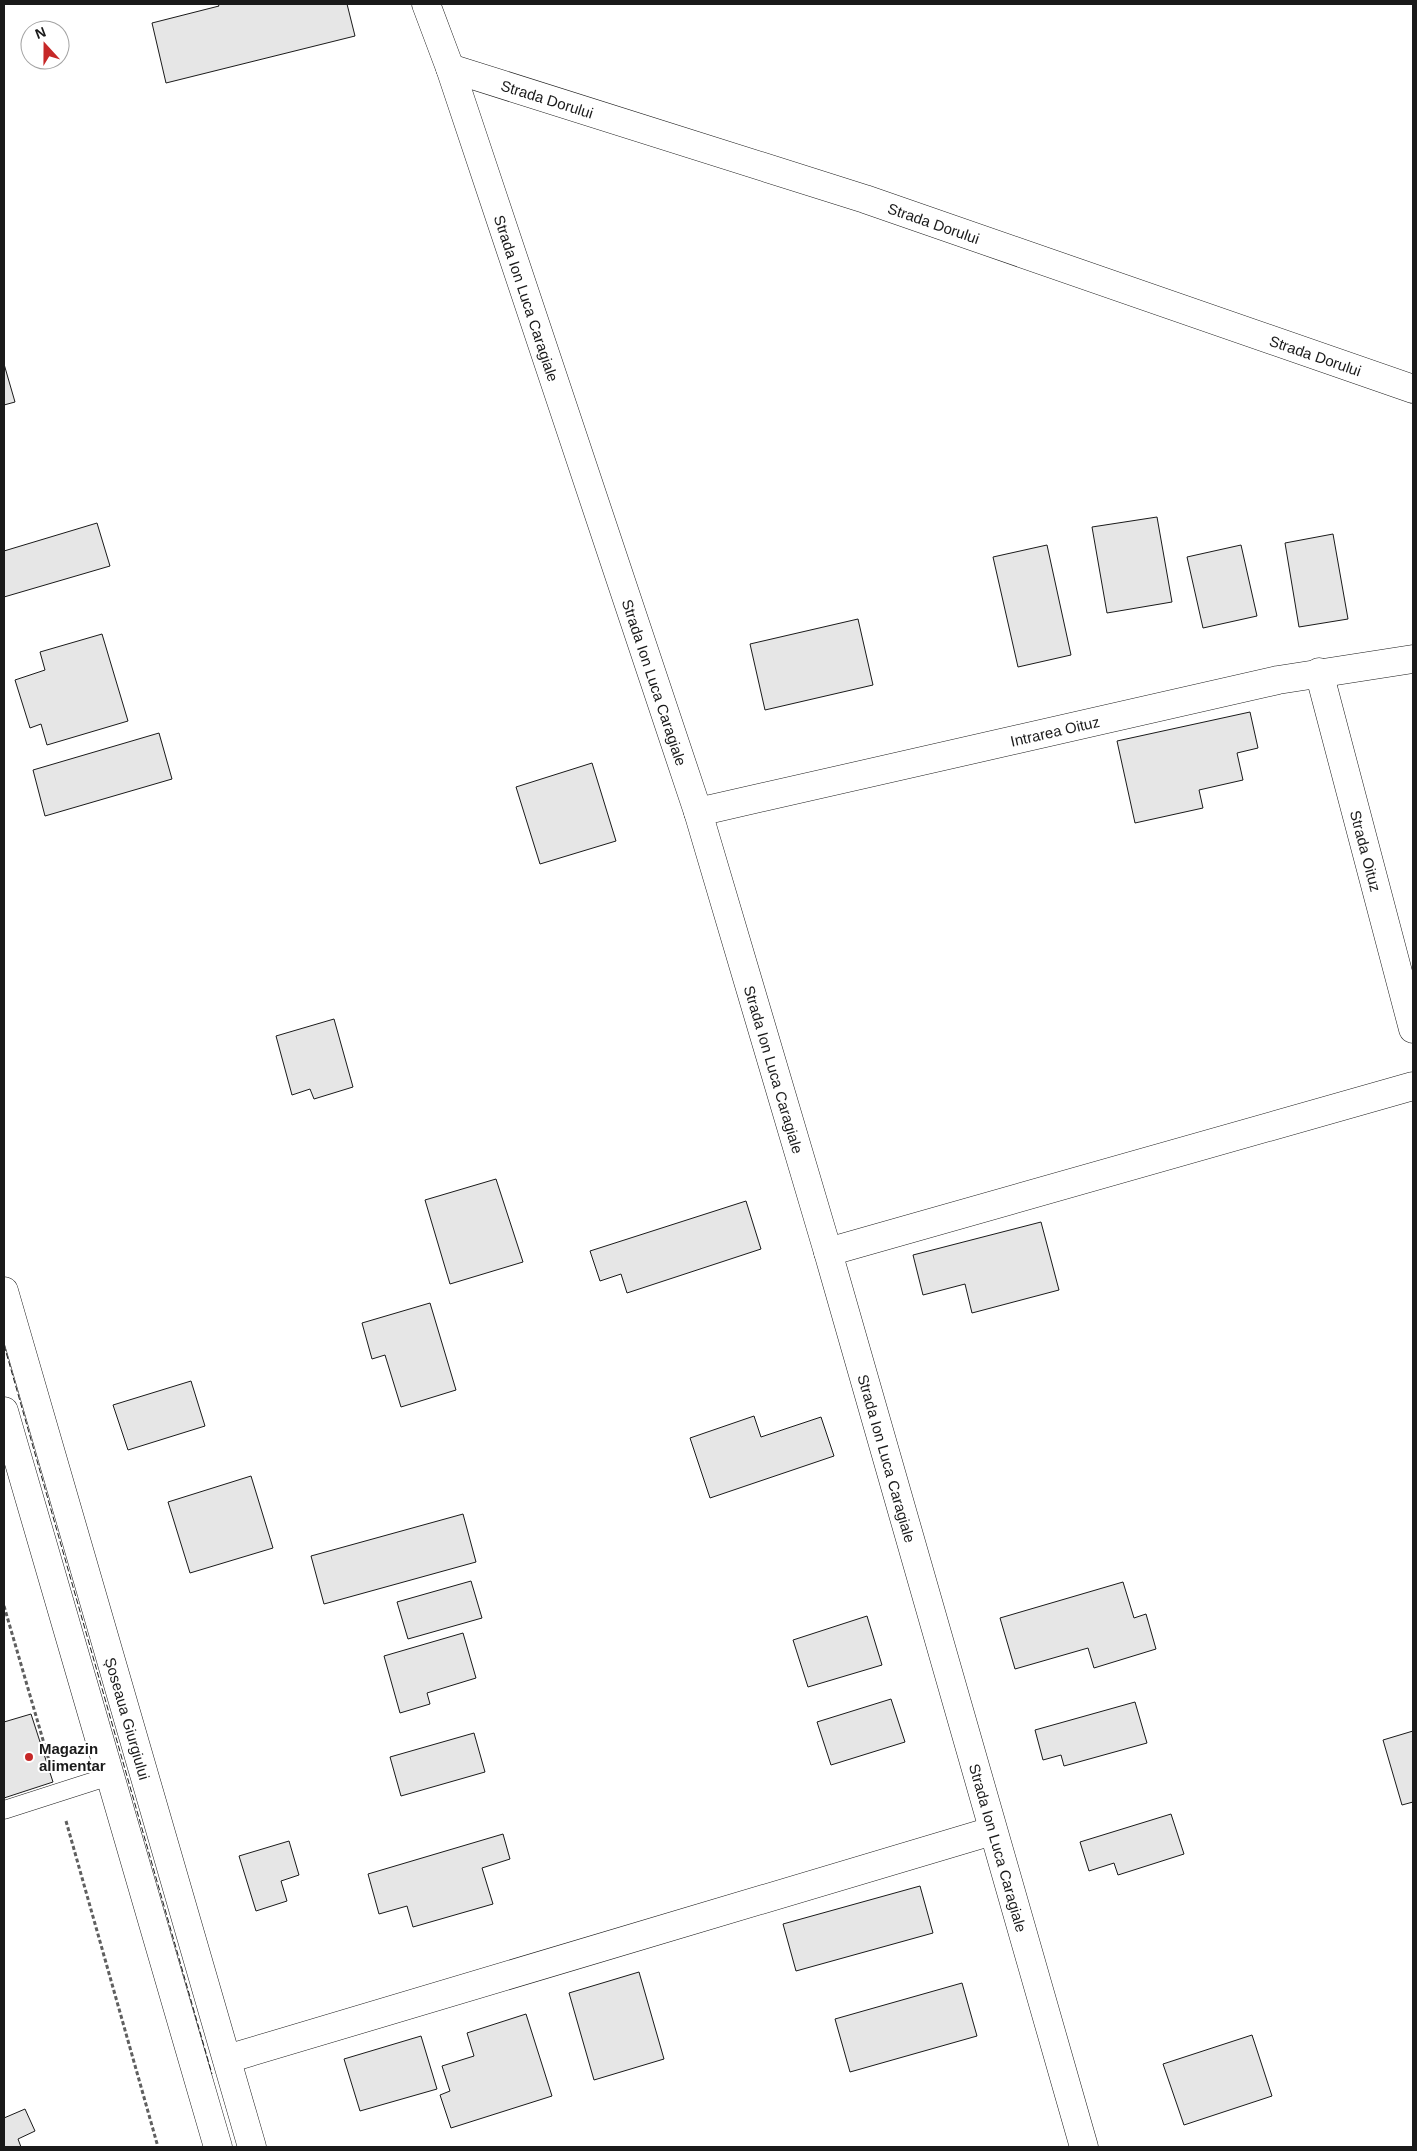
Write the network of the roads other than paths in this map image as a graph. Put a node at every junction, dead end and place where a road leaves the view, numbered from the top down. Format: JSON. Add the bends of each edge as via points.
{"nodes":[{"id":1,"x":426,"y":4,"type":"edge"},
{"id":2,"x":450,"y":68,"type":"junction"},
{"id":3,"x":1413,"y":389,"type":"edge"},
{"id":4,"x":1413,"y":660,"type":"edge"},
{"id":5,"x":1319,"y":672,"type":"junction"},
{"id":6,"x":698,"y":812,"type":"junction"},
{"id":7,"x":1413,"y":1029,"type":"edge"},
{"id":8,"x":1413,"y":1086,"type":"edge"},
{"id":9,"x":828,"y":1252,"type":"junction"},
{"id":10,"x":4,"y":1291,"type":"edge"},
{"id":11,"x":4,"y":1411,"type":"edge"},
{"id":12,"x":110,"y":1776,"type":"junction"},
{"id":13,"x":4,"y":1810,"type":"edge"},
{"id":14,"x":992,"y":1831,"type":"junction"},
{"id":15,"x":227,"y":2058,"type":"junction"},
{"id":16,"x":218,"y":2147,"type":"edge"},
{"id":17,"x":252,"y":2147,"type":"edge"},
{"id":18,"x":1084,"y":2147,"type":"edge"}],
"edges":[{"from":1,"to":2,"type":"main road","name":"Strada Ion Luca Caragiale"},
{"from":2,"to":3,"type":"main road","name":"Strada Dorului","via":[[865,199]]},
{"from":2,"to":6,"type":"main road","name":"Strada Ion Luca Caragiale"},
{"from":4,"to":5,"type":"main road","name":"Intrarea Oituz"},
{"from":5,"to":6,"type":"main road","name":"Intrarea Oituz"},
{"from":5,"to":7,"type":"main road","name":"Strada Oituz"},
{"from":6,"to":9,"type":"main road","name":"Strada Ion Luca Caragiale"},
{"from":8,"to":9,"type":"main road"},
{"from":9,"to":14,"type":"main road","name":"Strada Ion Luca Caragiale"},
{"from":10,"to":15,"type":"main road","name":"Șoseaua Giurgiului"},
{"from":11,"to":12,"type":"main road"},
{"from":12,"to":13,"type":"lane"},
{"from":12,"to":16,"type":"main road"},
{"from":14,"to":15,"type":"main road"},
{"from":14,"to":18,"type":"main road","name":"Strada Ion Luca Caragiale"},
{"from":15,"to":17,"type":"main road","name":"Șoseaua Giurgiului"}]}
